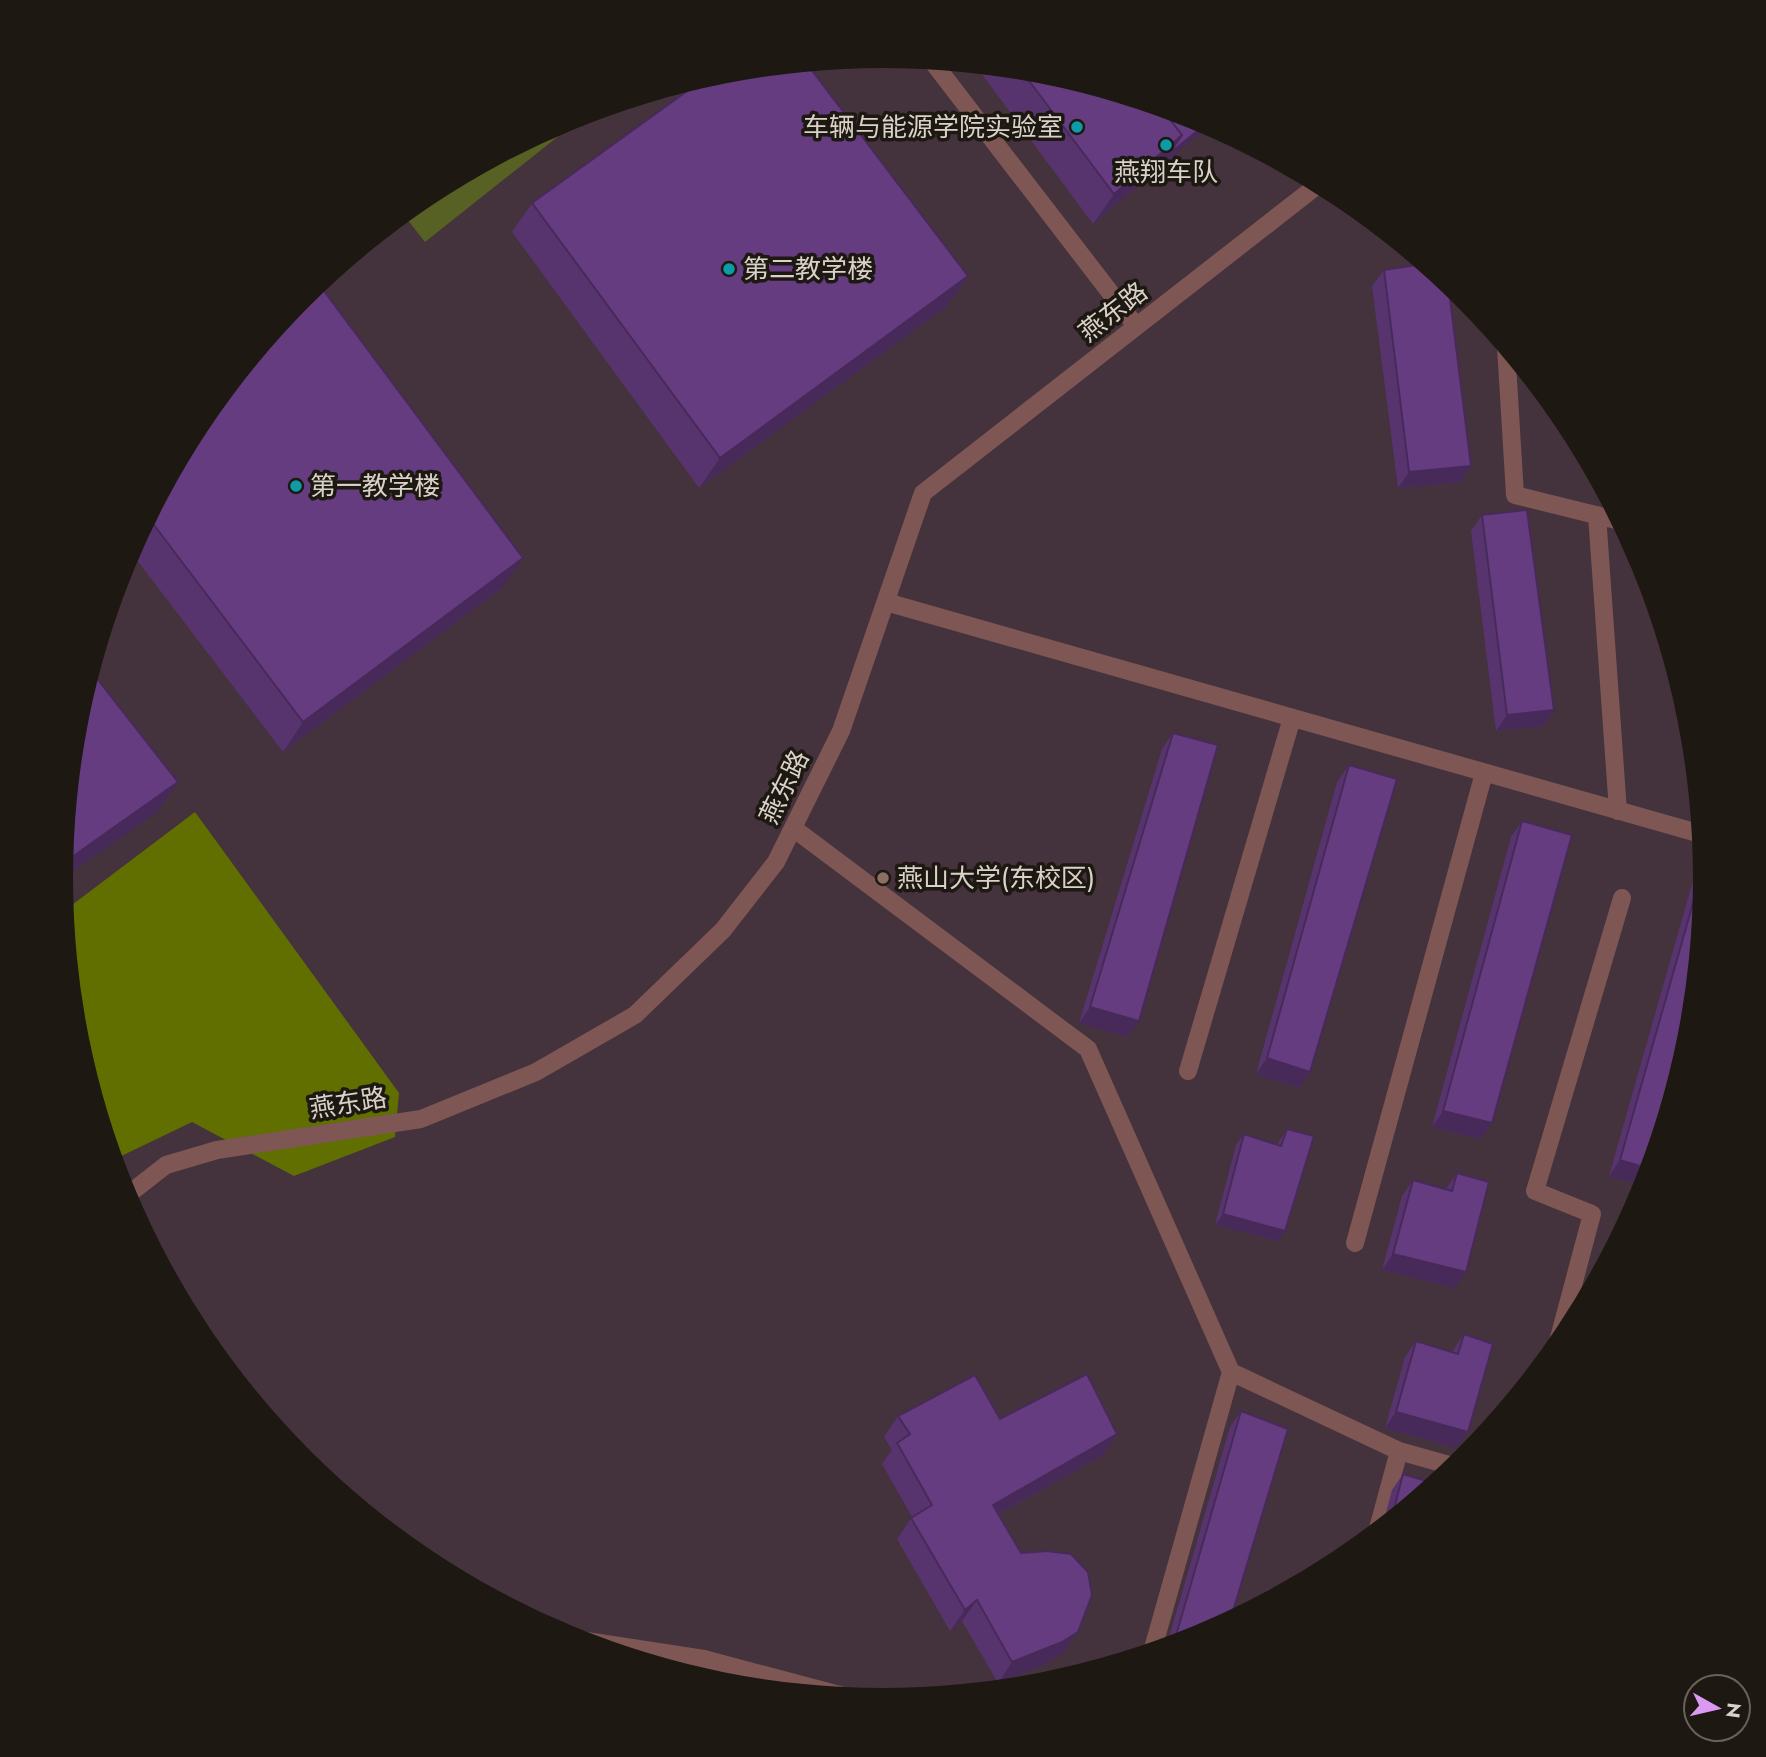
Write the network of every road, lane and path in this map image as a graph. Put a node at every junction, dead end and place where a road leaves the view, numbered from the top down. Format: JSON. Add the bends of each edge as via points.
{"nodes":[{"id":1,"x":939,"y":70,"type":"edge"},
{"id":2,"x":1310,"y":191,"type":"edge"},
{"id":3,"x":1136,"y":326,"type":"junction"},
{"id":4,"x":1507,"y":362,"type":"edge"},
{"id":5,"x":1597,"y":515,"type":"junction"},
{"id":6,"x":1609,"y":518,"type":"edge"},
{"id":7,"x":886,"y":602,"type":"junction"},
{"id":8,"x":1292,"y":718,"type":"junction"},
{"id":9,"x":1484,"y":773,"type":"junction"},
{"id":10,"x":1618,"y":811,"type":"junction"},
{"id":11,"x":793,"y":828,"type":"junction"},
{"id":12,"x":1692,"y":832,"type":"edge"},
{"id":13,"x":1622,"y":898,"type":"dead end"},
{"id":14,"x":1188,"y":1071,"type":"dead end"},
{"id":15,"x":134,"y":1190,"type":"edge"},
{"id":16,"x":1355,"y":1243,"type":"dead end"},
{"id":17,"x":1565,"y":1317,"type":"edge"},
{"id":18,"x":1231,"y":1372,"type":"junction"},
{"id":19,"x":1399,"y":1451,"type":"junction"},
{"id":20,"x":1443,"y":1463,"type":"edge"},
{"id":21,"x":1381,"y":1517,"type":"edge"},
{"id":22,"x":1155,"y":1641,"type":"edge"},
{"id":23,"x":627,"y":1647,"type":"edge"},
{"id":24,"x":794,"y":1684,"type":"edge"}],
"edges":[{"from":1,"to":3,"type":"street"},
{"from":2,"to":3,"type":"street","name":"燕东路"},
{"from":3,"to":7,"type":"street","name":"燕东路","via":[[923,493]]},
{"from":4,"to":5,"type":"street","via":[[1515,495]]},
{"from":5,"to":6,"type":"street"},
{"from":5,"to":10,"type":"street"},
{"from":7,"to":8,"type":"street"},
{"from":7,"to":11,"type":"street","name":"燕东路","via":[[841,731]]},
{"from":8,"to":9,"type":"street"},
{"from":8,"to":14,"type":"street"},
{"from":9,"to":10,"type":"street"},
{"from":9,"to":16,"type":"street"},
{"from":10,"to":12,"type":"street"},
{"from":11,"to":15,"type":"street","name":"燕东路","via":[[776,862],[723,930],[635,1015],[536,1072],[421,1119],[217,1150],[166,1165]]},
{"from":11,"to":18,"type":"street","via":[[1088,1049]]},
{"from":13,"to":17,"type":"street","via":[[1535,1191],[1592,1214]]},
{"from":18,"to":19,"type":"street"},
{"from":18,"to":22,"type":"street"},
{"from":19,"to":20,"type":"street"},
{"from":19,"to":21,"type":"street"},
{"from":23,"to":24,"type":"street","via":[[704,1659]]}]}
